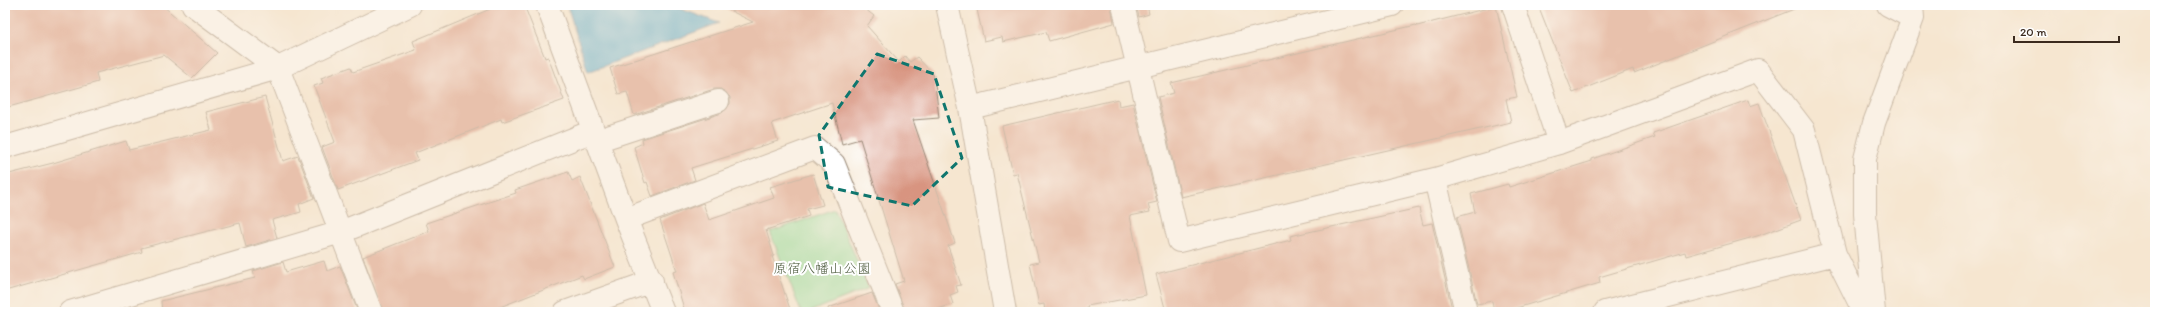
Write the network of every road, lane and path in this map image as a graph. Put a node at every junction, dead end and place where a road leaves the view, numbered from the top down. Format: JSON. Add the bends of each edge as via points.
{"nodes":[{"id":1,"x":193,"y":5,"type":"edge"},
{"id":2,"x":410,"y":5,"type":"edge"},
{"id":3,"x":547,"y":5,"type":"edge"},
{"id":4,"x":947,"y":5,"type":"edge"},
{"id":5,"x":1124,"y":5,"type":"edge"},
{"id":6,"x":1392,"y":5,"type":"edge"},
{"id":7,"x":1513,"y":5,"type":"edge"},
{"id":8,"x":1888,"y":5,"type":"edge"},
{"id":9,"x":1913,"y":12,"type":"edge"},
{"id":10,"x":278,"y":68,"type":"junction"},
{"id":11,"x":1138,"y":68,"type":"junction"},
{"id":12,"x":718,"y":101,"type":"dead end"},
{"id":13,"x":970,"y":108,"type":"junction"},
{"id":14,"x":594,"y":136,"type":"junction"},
{"id":15,"x":1559,"y":143,"type":"junction"},
{"id":16,"x":5,"y":147,"type":"edge"},
{"id":17,"x":1434,"y":179,"type":"junction"},
{"id":18,"x":626,"y":219,"type":"junction"},
{"id":19,"x":341,"y":232,"type":"junction"},
{"id":20,"x":1835,"y":254,"type":"junction"},
{"id":21,"x":652,"y":281,"type":"junction"},
{"id":22,"x":70,"y":312,"type":"edge"},
{"id":23,"x":371,"y":312,"type":"edge"},
{"id":24,"x":565,"y":312,"type":"edge"},
{"id":25,"x":663,"y":312,"type":"edge"},
{"id":26,"x":893,"y":312,"type":"edge"},
{"id":27,"x":1005,"y":312,"type":"edge"},
{"id":28,"x":1466,"y":312,"type":"edge"},
{"id":29,"x":1605,"y":312,"type":"edge"},
{"id":30,"x":1864,"y":312,"type":"edge"},
{"id":31,"x":1874,"y":312,"type":"edge"}],
"edges":[{"from":1,"to":10,"type":"street"},
{"from":2,"to":10,"type":"street"},
{"from":3,"to":14,"type":"street"},
{"from":4,"to":13,"type":"street"},
{"from":5,"to":11,"type":"street"},
{"from":6,"to":11,"type":"street"},
{"from":7,"to":15,"type":"street"},
{"from":8,"to":9,"type":"street"},
{"from":9,"to":31,"type":"street","via":[[1874,123],[1865,159],[1865,214]]},
{"from":10,"to":16,"type":"street"},
{"from":10,"to":19,"type":"street"},
{"from":11,"to":13,"type":"street"},
{"from":11,"to":17,"type":"street","via":[[1179,241]]},
{"from":12,"to":14,"type":"street"},
{"from":13,"to":27,"type":"street"},
{"from":14,"to":18,"type":"street"},
{"from":14,"to":19,"type":"street"},
{"from":15,"to":17,"type":"street"},
{"from":15,"to":20,"type":"street","via":[[1758,70],[1804,130]]},
{"from":17,"to":28,"type":"street"},
{"from":18,"to":21,"type":"street"},
{"from":18,"to":26,"type":"street","via":[[815,148],[834,164]]},
{"from":19,"to":22,"type":"street"},
{"from":19,"to":23,"type":"street"},
{"from":20,"to":29,"type":"street"},
{"from":20,"to":30,"type":"street"},
{"from":21,"to":24,"type":"street"},
{"from":21,"to":25,"type":"street"}]}
